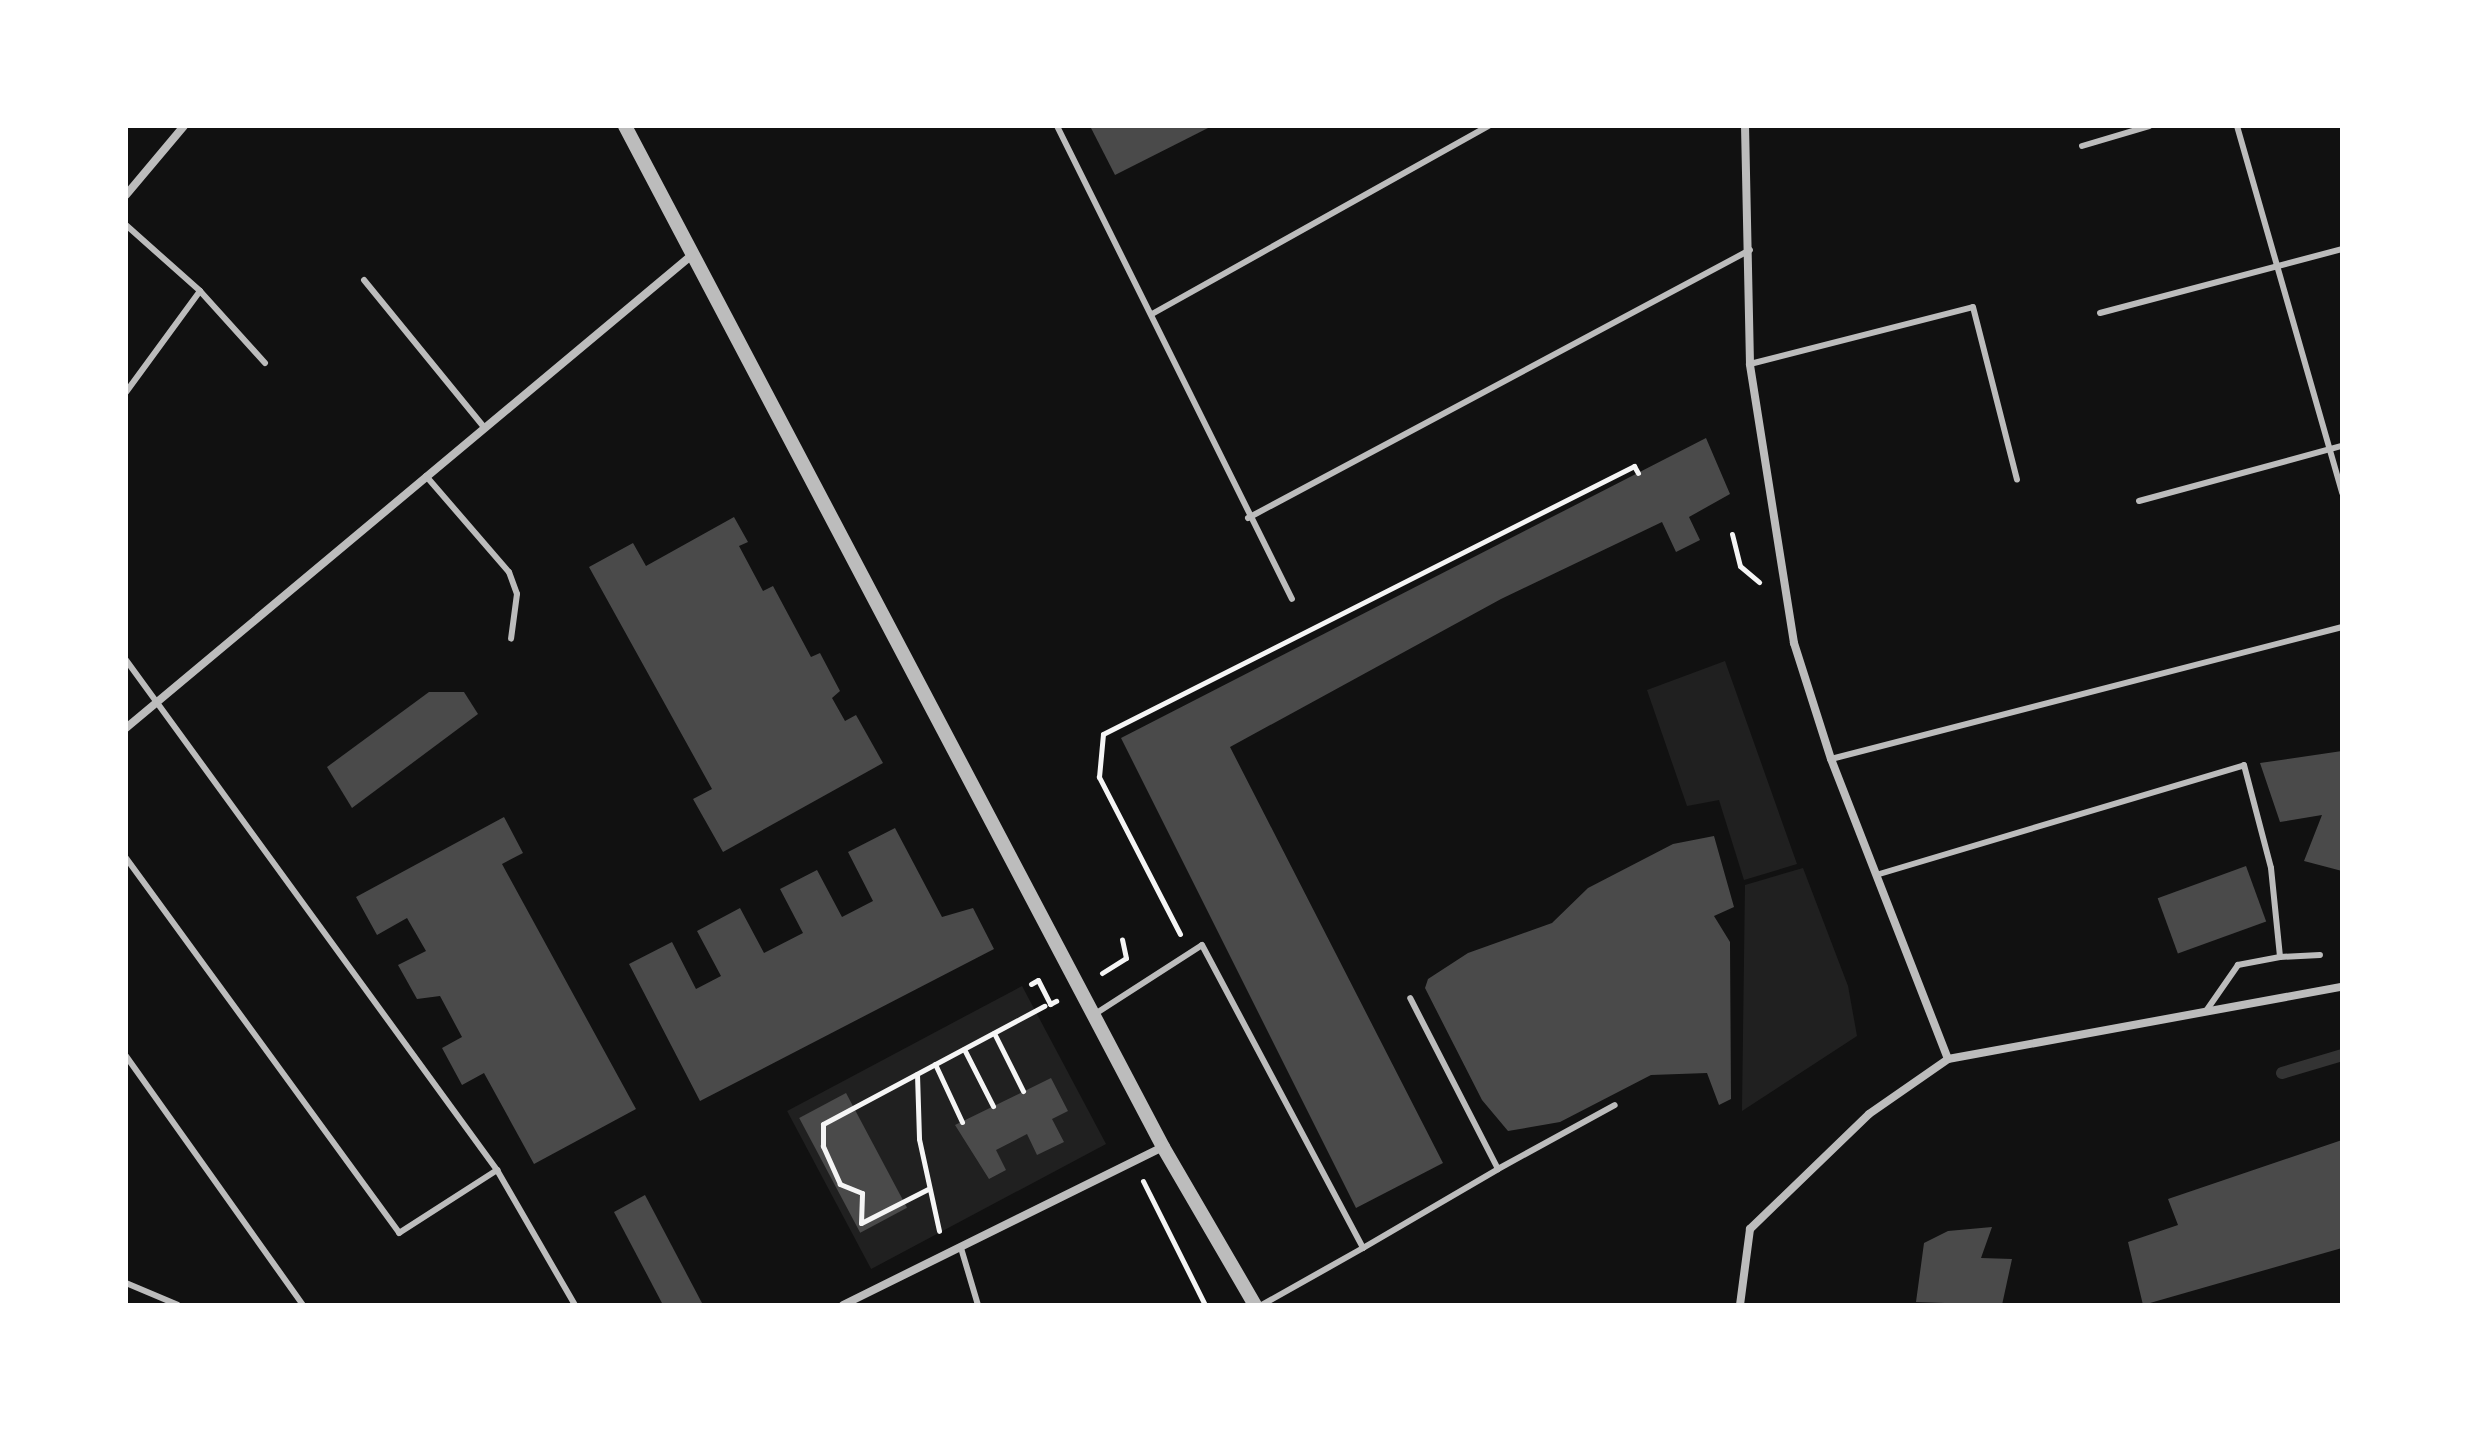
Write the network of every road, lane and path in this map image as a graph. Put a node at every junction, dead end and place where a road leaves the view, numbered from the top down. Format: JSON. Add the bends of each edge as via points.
{"nodes":[{"id":1,"x":184,"y":126,"type":"edge"},
{"id":2,"x":625,"y":126,"type":"edge"},
{"id":3,"x":1057,"y":126,"type":"edge"},
{"id":4,"x":1489,"y":126,"type":"edge"},
{"id":5,"x":1745,"y":126,"type":"edge"},
{"id":6,"x":2149,"y":126,"type":"edge"},
{"id":7,"x":2237,"y":126,"type":"edge"},
{"id":8,"x":2082,"y":146,"type":"dead end"},
{"id":9,"x":126,"y":195,"type":"edge"},
{"id":10,"x":126,"y":225,"type":"edge"},
{"id":11,"x":2342,"y":249,"type":"edge"},
{"id":12,"x":1750,"y":250,"type":"junction"},
{"id":13,"x":693,"y":254,"type":"junction"},
{"id":14,"x":2277,"y":266,"type":"junction"},
{"id":15,"x":364,"y":280,"type":"dead end"},
{"id":16,"x":200,"y":291,"type":"junction"},
{"id":17,"x":2100,"y":313,"type":"dead end"},
{"id":18,"x":1152,"y":314,"type":"junction"},
{"id":19,"x":265,"y":363,"type":"dead end"},
{"id":20,"x":1750,"y":364,"type":"junction"},
{"id":21,"x":126,"y":392,"type":"edge"},
{"id":22,"x":484,"y":427,"type":"junction"},
{"id":23,"x":2342,"y":446,"type":"edge"},
{"id":24,"x":2329,"y":449,"type":"junction"},
{"id":25,"x":1638,"y":473,"type":"dead end"},
{"id":26,"x":426,"y":476,"type":"junction"},
{"id":27,"x":2017,"y":479,"type":"dead end"},
{"id":28,"x":2342,"y":493,"type":"edge"},
{"id":29,"x":2139,"y":501,"type":"dead end"},
{"id":30,"x":1248,"y":518,"type":"junction"},
{"id":31,"x":1732,"y":534,"type":"dead end"},
{"id":32,"x":1746,"y":572,"type":"dead end"},
{"id":33,"x":1292,"y":599,"type":"dead end"},
{"id":34,"x":1302,"y":617,"type":"dead end"},
{"id":35,"x":2342,"y":627,"type":"edge"},
{"id":36,"x":1310,"y":630,"type":"junction"},
{"id":37,"x":511,"y":639,"type":"dead end"},
{"id":38,"x":126,"y":660,"type":"edge"},
{"id":39,"x":155,"y":702,"type":"junction"},
{"id":40,"x":126,"y":728,"type":"edge"},
{"id":41,"x":1831,"y":759,"type":"junction"},
{"id":42,"x":126,"y":858,"type":"edge"},
{"id":43,"x":1876,"y":875,"type":"junction"},
{"id":44,"x":1122,"y":939,"type":"dead end"},
{"id":45,"x":1190,"y":953,"type":"junction"},
{"id":46,"x":2320,"y":955,"type":"dead end"},
{"id":47,"x":2280,"y":957,"type":"junction"},
{"id":48,"x":1126,"y":958,"type":"dead end"},
{"id":49,"x":1031,"y":984,"type":"dead end"},
{"id":50,"x":2342,"y":987,"type":"edge"},
{"id":51,"x":1410,"y":998,"type":"dead end"},
{"id":52,"x":2206,"y":1011,"type":"junction"},
{"id":53,"x":1095,"y":1014,"type":"junction"},
{"id":54,"x":994,"y":1033,"type":"junction"},
{"id":55,"x":964,"y":1049,"type":"junction"},
{"id":56,"x":126,"y":1056,"type":"edge"},
{"id":57,"x":1948,"y":1059,"type":"junction"},
{"id":58,"x":935,"y":1064,"type":"junction"},
{"id":59,"x":917,"y":1074,"type":"junction"},
{"id":60,"x":1023,"y":1091,"type":"dead end"},
{"id":61,"x":1615,"y":1105,"type":"dead end"},
{"id":62,"x":993,"y":1106,"type":"dead end"},
{"id":63,"x":962,"y":1122,"type":"dead end"},
{"id":64,"x":1163,"y":1147,"type":"junction"},
{"id":65,"x":1134,"y":1163,"type":"junction"},
{"id":66,"x":1498,"y":1169,"type":"junction"},
{"id":67,"x":497,"y":1170,"type":"junction"},
{"id":68,"x":928,"y":1189,"type":"junction"},
{"id":69,"x":942,"y":1239,"type":"dead end"},
{"id":70,"x":961,"y":1248,"type":"junction"},
{"id":71,"x":1363,"y":1248,"type":"junction"},
{"id":72,"x":126,"y":1283,"type":"edge"},
{"id":73,"x":178,"y":1305,"type":"edge"},
{"id":74,"x":303,"y":1305,"type":"edge"},
{"id":75,"x":575,"y":1305,"type":"edge"},
{"id":76,"x":843,"y":1305,"type":"edge"},
{"id":77,"x":978,"y":1305,"type":"edge"},
{"id":78,"x":1205,"y":1305,"type":"edge"},
{"id":79,"x":1255,"y":1305,"type":"edge"},
{"id":80,"x":1262,"y":1305,"type":"edge"},
{"id":81,"x":1740,"y":1305,"type":"edge"}],
"edges":[{"from":1,"to":9,"type":"street"},
{"from":2,"to":13,"type":"street"},
{"from":3,"to":18,"type":"lane"},
{"from":4,"to":18,"type":"lane"},
{"from":5,"to":12,"type":"street"},
{"from":6,"to":8,"type":"lane"},
{"from":7,"to":14,"type":"lane"},
{"from":10,"to":16,"type":"lane"},
{"from":11,"to":14,"type":"lane"},
{"from":12,"to":20,"type":"street"},
{"from":12,"to":30,"type":"lane"},
{"from":13,"to":22,"type":"street"},
{"from":13,"to":53,"type":"street"},
{"from":14,"to":17,"type":"lane"},
{"from":14,"to":24,"type":"lane"},
{"from":15,"to":22,"type":"lane"},
{"from":16,"to":19,"type":"lane"},
{"from":16,"to":21,"type":"lane"},
{"from":18,"to":30,"type":"lane"},
{"from":20,"to":27,"type":"lane","via":[[1973,307]]},
{"from":20,"to":41,"type":"street","via":[[1781,580]]},
{"from":22,"to":26,"type":"street"},
{"from":23,"to":24,"type":"lane"},
{"from":24,"to":28,"type":"lane"},
{"from":24,"to":29,"type":"lane"},
{"from":25,"to":36,"type":"path","via":[[1634,466]]},
{"from":26,"to":37,"type":"lane","via":[[509,572],[517,594]]},
{"from":26,"to":39,"type":"street"},
{"from":30,"to":33,"type":"lane"},
{"from":31,"to":32,"type":"path"},
{"from":34,"to":36,"type":"path"},
{"from":35,"to":41,"type":"lane"},
{"from":36,"to":45,"type":"path","via":[[1103,734],[1099,777]]},
{"from":38,"to":39,"type":"lane"},
{"from":39,"to":40,"type":"street"},
{"from":39,"to":67,"type":"lane"},
{"from":41,"to":43,"type":"street"},
{"from":42,"to":67,"type":"lane","via":[[399,1233]]},
{"from":43,"to":47,"type":"lane","via":[[2244,765],[2271,868]]},
{"from":43,"to":57,"type":"street"},
{"from":44,"to":48,"type":"path"},
{"from":45,"to":53,"type":"lane"},
{"from":45,"to":71,"type":"lane","via":[[1202,945]]},
{"from":46,"to":47,"type":"lane"},
{"from":47,"to":52,"type":"lane","via":[[2238,965]]},
{"from":49,"to":54,"type":"path","via":[[1038,980],[1047,1005]]},
{"from":50,"to":52,"type":"street"},
{"from":51,"to":66,"type":"lane"},
{"from":52,"to":57,"type":"street"},
{"from":53,"to":64,"type":"street"},
{"from":54,"to":55,"type":"path"},
{"from":54,"to":60,"type":"path"},
{"from":55,"to":58,"type":"path"},
{"from":55,"to":62,"type":"path"},
{"from":56,"to":74,"type":"lane"},
{"from":57,"to":81,"type":"street","via":[[1858,1123],[1750,1229]]},
{"from":58,"to":59,"type":"path"},
{"from":58,"to":63,"type":"path"},
{"from":59,"to":68,"type":"path"},
{"from":59,"to":68,"type":"path","via":[[832,1114],[821,1136],[840,1184],[862,1193],[861,1223]]},
{"from":61,"to":66,"type":"lane"},
{"from":64,"to":65,"type":"street"},
{"from":64,"to":79,"type":"street"},
{"from":65,"to":70,"type":"street"},
{"from":65,"to":78,"type":"path"},
{"from":66,"to":71,"type":"lane"},
{"from":67,"to":75,"type":"lane"},
{"from":68,"to":69,"type":"path"},
{"from":70,"to":76,"type":"street"},
{"from":70,"to":77,"type":"lane"},
{"from":71,"to":80,"type":"lane"},
{"from":72,"to":73,"type":"lane"}]}
